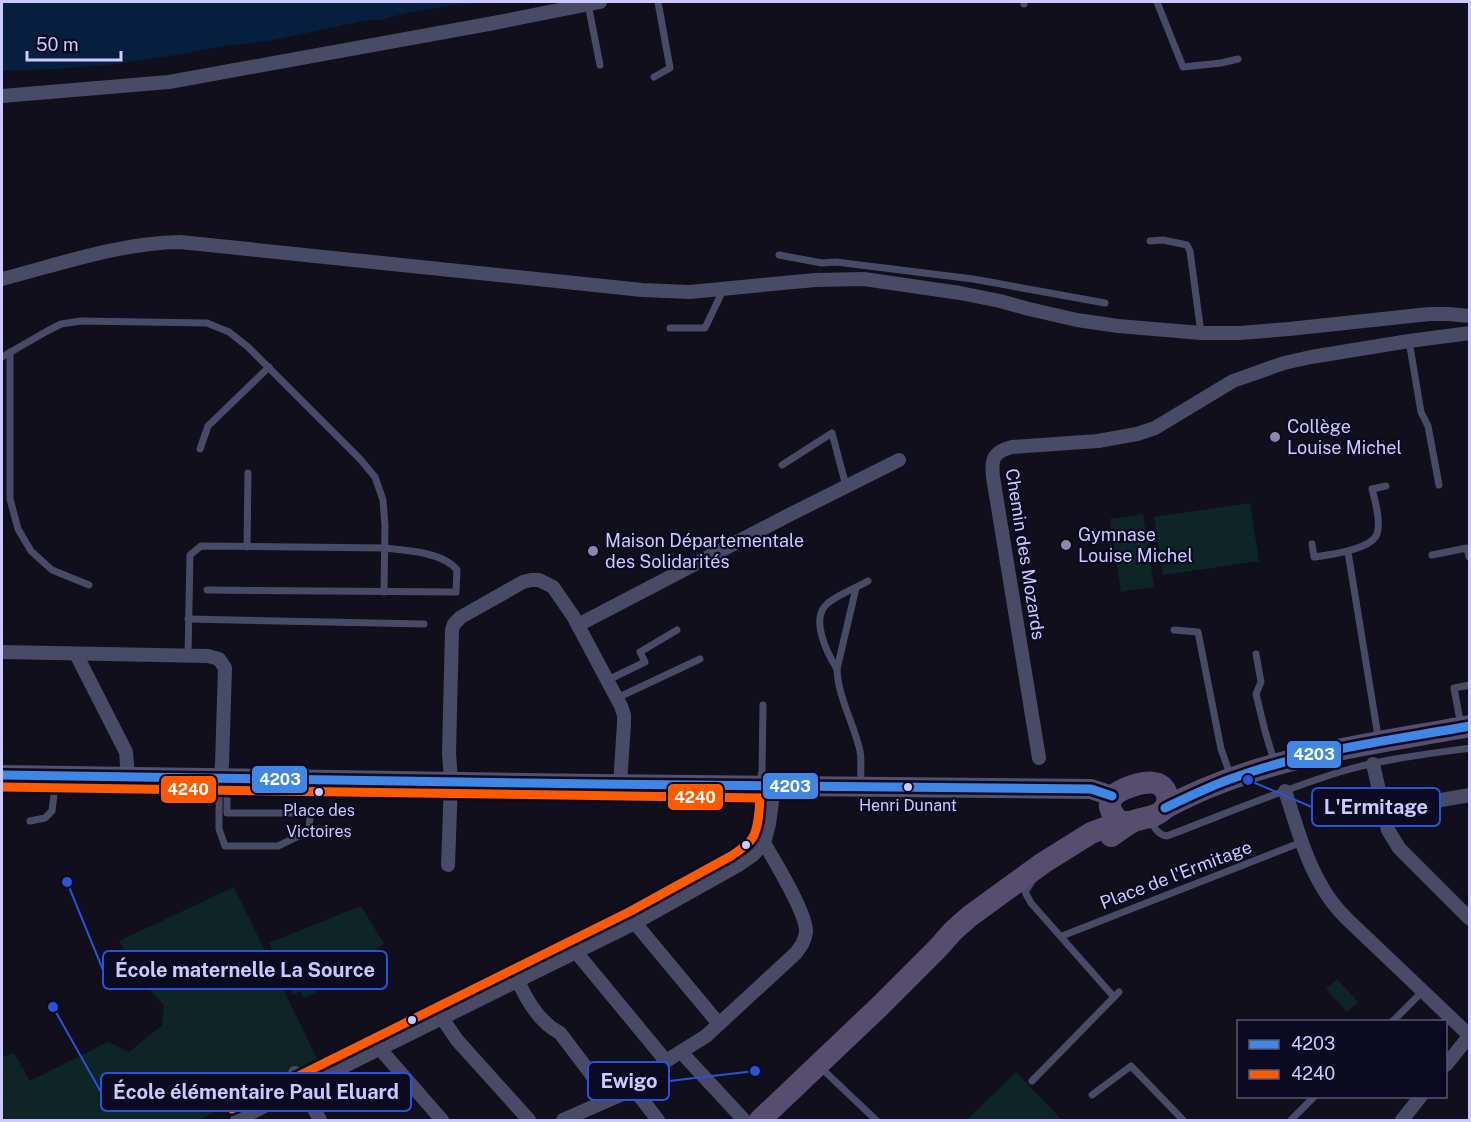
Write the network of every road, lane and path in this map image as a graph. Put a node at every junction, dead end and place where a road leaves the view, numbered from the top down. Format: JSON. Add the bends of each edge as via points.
{"nodes":[{"id":1,"x":658,"y":2,"type":"edge"},
{"id":2,"x":1157,"y":2,"type":"edge"},
{"id":3,"x":594,"y":3,"type":"edge"},
{"id":4,"x":1238,"y":59,"type":"dead end"},
{"id":5,"x":600,"y":66,"type":"dead end"},
{"id":6,"x":654,"y":77,"type":"dead end"},
{"id":7,"x":2,"y":96,"type":"edge"},
{"id":8,"x":1150,"y":241,"type":"dead end"},
{"id":9,"x":779,"y":255,"type":"dead end"},
{"id":10,"x":822,"y":264,"type":"junction"},
{"id":11,"x":2,"y":279,"type":"edge"},
{"id":12,"x":815,"y":280,"type":"junction"},
{"id":13,"x":724,"y":288,"type":"junction"},
{"id":14,"x":1105,"y":303,"type":"dead end"},
{"id":15,"x":1470,"y":316,"type":"edge"},
{"id":16,"x":670,"y":328,"type":"dead end"},
{"id":17,"x":1201,"y":333,"type":"junction"},
{"id":18,"x":1470,"y":333,"type":"edge"},
{"id":19,"x":1409,"y":341,"type":"junction"},
{"id":20,"x":10,"y":352,"type":"junction"},
{"id":21,"x":2,"y":357,"type":"edge"},
{"id":22,"x":269,"y":367,"type":"junction"},
{"id":23,"x":200,"y":449,"type":"dead end"},
{"id":24,"x":899,"y":459,"type":"dead end"},
{"id":25,"x":782,"y":465,"type":"dead end"},
{"id":26,"x":248,"y":473,"type":"dead end"},
{"id":27,"x":1439,"y":485,"type":"dead end"},
{"id":28,"x":846,"y":486,"type":"junction"},
{"id":29,"x":1386,"y":486,"type":"dead end"},
{"id":30,"x":1312,"y":544,"type":"dead end"},
{"id":31,"x":247,"y":547,"type":"junction"},
{"id":32,"x":384,"y":548,"type":"junction"},
{"id":33,"x":1348,"y":552,"type":"junction"},
{"id":34,"x":1432,"y":555,"type":"dead end"},
{"id":35,"x":1469,"y":557,"type":"edge"},
{"id":36,"x":868,"y":581,"type":"dead end"},
{"id":37,"x":89,"y":585,"type":"dead end"},
{"id":38,"x":856,"y":588,"type":"junction"},
{"id":39,"x":207,"y":590,"type":"dead end"},
{"id":40,"x":384,"y":592,"type":"junction"},
{"id":41,"x":188,"y":619,"type":"junction"},
{"id":42,"x":424,"y":624,"type":"dead end"},
{"id":43,"x":578,"y":625,"type":"junction"},
{"id":44,"x":677,"y":630,"type":"dead end"},
{"id":45,"x":1174,"y":630,"type":"dead end"},
{"id":46,"x":2,"y":652,"type":"edge"},
{"id":47,"x":76,"y":654,"type":"junction"},
{"id":48,"x":1256,"y":654,"type":"dead end"},
{"id":49,"x":188,"y":656,"type":"junction"},
{"id":50,"x":700,"y":659,"type":"dead end"},
{"id":51,"x":837,"y":669,"type":"junction"},
{"id":52,"x":608,"y":680,"type":"junction"},
{"id":53,"x":1470,"y":686,"type":"edge"},
{"id":54,"x":617,"y":698,"type":"junction"},
{"id":55,"x":763,"y":705,"type":"dead end"},
{"id":56,"x":1466,"y":718,"type":"edge"},
{"id":57,"x":1377,"y":730,"type":"junction"},
{"id":58,"x":1470,"y":748,"type":"edge"},
{"id":59,"x":1272,"y":754,"type":"junction"},
{"id":60,"x":1039,"y":758,"type":"dead end"},
{"id":61,"x":1373,"y":764,"type":"junction"},
{"id":62,"x":1230,"y":771,"type":"junction"},
{"id":63,"x":2,"y":775,"type":"edge"},
{"id":64,"x":60,"y":776,"type":"junction"},
{"id":65,"x":128,"y":777,"type":"junction"},
{"id":66,"x":223,"y":778,"type":"junction"},
{"id":67,"x":620,"y":784,"type":"junction"},
{"id":68,"x":767,"y":786,"type":"junction"},
{"id":69,"x":861,"y":787,"type":"junction"},
{"id":70,"x":451,"y":789,"type":"junction"},
{"id":71,"x":1285,"y":791,"type":"junction"},
{"id":72,"x":1470,"y":795,"type":"edge"},
{"id":73,"x":1112,"y":796,"type":"junction"},
{"id":74,"x":1383,"y":810,"type":"junction"},
{"id":75,"x":1146,"y":812,"type":"junction"},
{"id":76,"x":30,"y":821,"type":"dead end"},
{"id":77,"x":1302,"y":842,"type":"junction"},
{"id":78,"x":764,"y":843,"type":"junction"},
{"id":79,"x":1043,"y":863,"type":"junction"},
{"id":80,"x":448,"y":865,"type":"dead end"},
{"id":81,"x":1025,"y":892,"type":"junction"},
{"id":82,"x":1470,"y":919,"type":"edge"},
{"id":83,"x":635,"y":922,"type":"junction"},
{"id":84,"x":1062,"y":936,"type":"junction"},
{"id":85,"x":938,"y":948,"type":"junction"},
{"id":86,"x":576,"y":952,"type":"junction"},
{"id":87,"x":518,"y":981,"type":"junction"},
{"id":88,"x":1423,"y":991,"type":"junction"},
{"id":89,"x":442,"y":1018,"type":"junction"},
{"id":90,"x":1394,"y":1020,"type":"edge"},
{"id":91,"x":718,"y":1024,"type":"junction"},
{"id":92,"x":1467,"y":1042,"type":"edge"},
{"id":93,"x":380,"y":1049,"type":"junction"},
{"id":94,"x":681,"y":1052,"type":"junction"},
{"id":95,"x":666,"y":1061,"type":"junction"},
{"id":96,"x":1447,"y":1064,"type":"edge"},
{"id":97,"x":817,"y":1065,"type":"junction"},
{"id":98,"x":295,"y":1073,"type":"dead end"},
{"id":99,"x":1032,"y":1081,"type":"dead end"},
{"id":100,"x":302,"y":1087,"type":"junction"},
{"id":101,"x":634,"y":1089,"type":"junction"},
{"id":102,"x":1092,"y":1095,"type":"dead end"},
{"id":103,"x":1313,"y":1098,"type":"edge"},
{"id":104,"x":1419,"y":1098,"type":"edge"},
{"id":105,"x":610,"y":1099,"type":"junction"},
{"id":106,"x":583,"y":1117,"type":"edge"},
{"id":107,"x":768,"y":1118,"type":"edge"},
{"id":108,"x":237,"y":1120,"type":"edge"},
{"id":109,"x":320,"y":1120,"type":"edge"},
{"id":110,"x":442,"y":1120,"type":"edge"},
{"id":111,"x":529,"y":1120,"type":"edge"},
{"id":112,"x":563,"y":1120,"type":"edge"},
{"id":113,"x":658,"y":1120,"type":"edge"},
{"id":114,"x":744,"y":1120,"type":"edge"},
{"id":115,"x":876,"y":1120,"type":"edge"},
{"id":116,"x":1183,"y":1120,"type":"edge"},
{"id":117,"x":1291,"y":1120,"type":"edge"},
{"id":118,"x":1402,"y":1120,"type":"edge"}],
"edges":[{"from":1,"to":6,"type":"lane","via":[[670,68]]},
{"from":2,"to":4,"type":"lane","via":[[1183,67]]},
{"from":3,"to":5,"type":"lane"},
{"from":3,"to":7,"type":"street","via":[[169,82]]},
{"from":8,"to":17,"type":"lane","via":[[1187,245]]},
{"from":9,"to":10,"type":"lane"},
{"from":10,"to":12,"type":"lane"},
{"from":10,"to":14,"type":"lane","via":[[836,262],[973,279]]},
{"from":11,"to":13,"type":"street","via":[[84,256],[138,245],[180,242],[642,290],[690,292]]},
{"from":12,"to":13,"type":"street"},
{"from":12,"to":17,"type":"street","via":[[886,282],[1000,301],[1077,320]]},
{"from":13,"to":16,"type":"lane","via":[[705,328]]},
{"from":15,"to":17,"type":"street","via":[[1429,314],[1289,329]]},
{"from":18,"to":19,"type":"street","name":"Chemin des Mozards"},
{"from":19,"to":27,"type":"lane"},
{"from":19,"to":60,"type":"street","name":"Chemin des Mozards","via":[[1302,359],[1255,372],[1215,390],[1155,428],[1137,434],[1011,447],[998,452],[992,462],[993,477]]},
{"from":20,"to":21,"type":"lane"},
{"from":20,"to":22,"type":"lane","via":[[61,324],[81,321],[207,324],[229,332]]},
{"from":20,"to":37,"type":"lane","via":[[10,500],[18,529],[31,551],[52,570]]},
{"from":22,"to":23,"type":"lane","via":[[208,426]]},
{"from":22,"to":32,"type":"lane","via":[[375,477],[383,500]]},
{"from":24,"to":28,"type":"street"},
{"from":25,"to":28,"type":"lane","via":[[832,433]]},
{"from":26,"to":31,"type":"lane"},
{"from":28,"to":43,"type":"street"},
{"from":29,"to":33,"type":"lane","via":[[1372,489],[1378,522],[1376,536]]},
{"from":30,"to":33,"type":"lane","via":[[1314,557]]},
{"from":31,"to":32,"type":"lane"},
{"from":31,"to":41,"type":"lane","via":[[201,546],[190,555]]},
{"from":32,"to":40,"type":"lane"},
{"from":32,"to":40,"type":"lane","via":[[430,555],[457,570],[456,592]]},
{"from":33,"to":57,"type":"lane"},
{"from":34,"to":35,"type":"lane","via":[[1467,548]]},
{"from":36,"to":38,"type":"lane"},
{"from":38,"to":51,"type":"lane"},
{"from":38,"to":51,"type":"lane","via":[[828,602],[820,614],[826,651]]},
{"from":39,"to":40,"type":"lane"},
{"from":41,"to":42,"type":"lane"},
{"from":41,"to":49,"type":"lane"},
{"from":43,"to":52,"type":"street"},
{"from":43,"to":70,"type":"street","via":[[553,587],[539,580],[514,587],[457,620],[452,630],[451,658]]},
{"from":44,"to":52,"type":"lane","via":[[640,652],[645,662]]},
{"from":45,"to":62,"type":"lane","via":[[1198,632],[1221,749]]},
{"from":46,"to":47,"type":"street"},
{"from":47,"to":49,"type":"street"},
{"from":47,"to":65,"type":"street","via":[[126,752]]},
{"from":48,"to":59,"type":"lane","via":[[1261,682],[1256,693]]},
{"from":49,"to":66,"type":"street","via":[[214,656],[225,668]]},
{"from":50,"to":54,"type":"lane"},
{"from":51,"to":69,"type":"lane","via":[[843,704],[860,752]]},
{"from":52,"to":54,"type":"street"},
{"from":53,"to":56,"type":"lane","via":[[1454,688]]},
{"from":54,"to":67,"type":"street","via":[[624,715]]},
{"from":55,"to":68,"type":"lane","via":[[762,771]]},
{"from":56,"to":57,"type":"main road"},
{"from":56,"to":75,"type":"main road","via":[[1260,769]]},
{"from":57,"to":59,"type":"main road"},
{"from":58,"to":61,"type":"lane"},
{"from":59,"to":62,"type":"main road"},
{"from":61,"to":71,"type":"lane"},
{"from":61,"to":74,"type":"street"},
{"from":62,"to":75,"type":"main road"},
{"from":63,"to":64,"type":"main road"},
{"from":64,"to":65,"type":"main road"},
{"from":64,"to":76,"type":"lane","via":[[52,811],[45,818]]},
{"from":65,"to":66,"type":"main road"},
{"from":66,"to":66,"type":"lane","via":[[219,829],[225,846],[278,846],[309,831],[310,816],[306,813],[226,813]]},
{"from":66,"to":70,"type":"main road"},
{"from":67,"to":68,"type":"main road"},
{"from":67,"to":70,"type":"main road"},
{"from":68,"to":69,"type":"main road"},
{"from":68,"to":78,"type":"street","via":[[769,824]]},
{"from":69,"to":73,"type":"main road","via":[[1091,789]]},
{"from":70,"to":80,"type":"street"},
{"from":71,"to":75,"type":"lane","via":[[1167,836],[1159,833]]},
{"from":71,"to":77,"type":"street"},
{"from":72,"to":74,"type":"street"},
{"from":73,"to":75,"type":"main road","via":[[1115,816]]},
{"from":73,"to":75,"type":"main road","via":[[1123,789],[1156,783]]},
{"from":74,"to":82,"type":"street","via":[[1388,830],[1399,848]]},
{"from":75,"to":79,"type":"main road","via":[[1091,833]]},
{"from":75,"to":81,"type":"main road"},
{"from":77,"to":84,"type":"lane","name":"Place de l'Ermitage","via":[[1267,851]]},
{"from":77,"to":88,"type":"street","via":[[1311,867],[1333,903]]},
{"from":78,"to":83,"type":"street","via":[[737,867]]},
{"from":78,"to":91,"type":"street","via":[[803,918],[804,942]]},
{"from":79,"to":81,"type":"lane"},
{"from":79,"to":85,"type":"main road","via":[[970,916]]},
{"from":81,"to":84,"type":"lane"},
{"from":81,"to":85,"type":"main road"},
{"from":83,"to":86,"type":"street"},
{"from":83,"to":91,"type":"street"},
{"from":84,"to":99,"type":"lane","via":[[1117,995]]},
{"from":85,"to":97,"type":"main road"},
{"from":86,"to":87,"type":"street"},
{"from":86,"to":95,"type":"street"},
{"from":87,"to":89,"type":"street"},
{"from":87,"to":105,"type":"street","via":[[526,999],[550,1028],[560,1033]]},
{"from":88,"to":90,"type":"lane"},
{"from":88,"to":92,"type":"street"},
{"from":89,"to":93,"type":"street"},
{"from":89,"to":111,"type":"street"},
{"from":91,"to":94,"type":"street"},
{"from":92,"to":96,"type":"street"},
{"from":93,"to":100,"type":"street"},
{"from":93,"to":110,"type":"street"},
{"from":94,"to":95,"type":"street"},
{"from":94,"to":114,"type":"street"},
{"from":95,"to":101,"type":"street"},
{"from":97,"to":107,"type":"main road"},
{"from":97,"to":115,"type":"lane"},
{"from":98,"to":100,"type":"street"},
{"from":100,"to":108,"type":"street"},
{"from":100,"to":109,"type":"street"},
{"from":101,"to":105,"type":"street"},
{"from":101,"to":113,"type":"street"},
{"from":102,"to":116,"type":"lane","via":[[1131,1066]]},
{"from":103,"to":117,"type":"lane"},
{"from":104,"to":118,"type":"street"},
{"from":105,"to":106,"type":"street"},
{"from":106,"to":112,"type":"street"}]}
